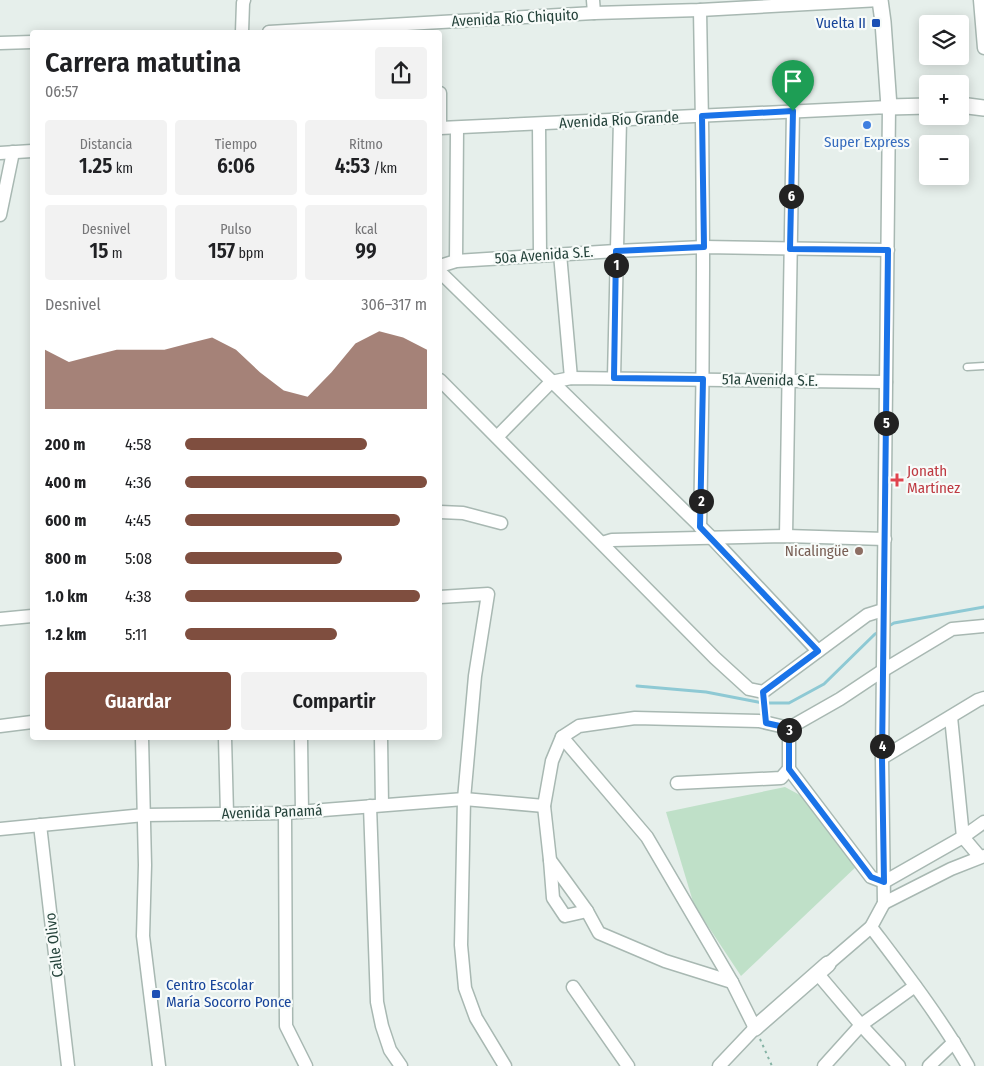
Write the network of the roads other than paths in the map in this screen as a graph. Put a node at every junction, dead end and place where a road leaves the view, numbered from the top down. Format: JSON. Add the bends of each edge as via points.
{"nodes":[{"id":1,"x":244,"y":0,"type":"edge"},
{"id":2,"x":593,"y":0,"type":"edge"},
{"id":3,"x":880,"y":0,"type":"edge"},
{"id":4,"x":980,"y":0,"type":"edge"},
{"id":5,"x":700,"y":10,"type":"junction"},
{"id":6,"x":594,"y":13,"type":"junction"},
{"id":7,"x":983,"y":19,"type":"edge"},
{"id":8,"x":439,"y":28,"type":"edge"},
{"id":9,"x":242,"y":30,"type":"edge"},
{"id":10,"x":354,"y":30,"type":"edge"},
{"id":11,"x":30,"y":42,"type":"edge"},
{"id":12,"x":0,"y":43,"type":"edge"},
{"id":13,"x":984,"y":48,"type":"edge"},
{"id":14,"x":919,"y":106,"type":"edge"},
{"id":15,"x":969,"y":106,"type":"edge"},
{"id":16,"x":888,"y":107,"type":"junction"},
{"id":17,"x":984,"y":108,"type":"edge"},
{"id":18,"x":793,"y":111,"type":"junction"},
{"id":19,"x":702,"y":116,"type":"junction"},
{"id":20,"x":620,"y":120,"type":"junction"},
{"id":21,"x":539,"y":124,"type":"junction"},
{"id":22,"x":442,"y":128,"type":"edge"},
{"id":23,"x":458,"y":128,"type":"junction"},
{"id":24,"x":30,"y":151,"type":"edge"},
{"id":25,"x":6,"y":152,"type":"edge"},
{"id":26,"x":0,"y":215,"type":"edge"},
{"id":27,"x":704,"y":247,"type":"junction"},
{"id":28,"x":790,"y":249,"type":"junction"},
{"id":29,"x":888,"y":250,"type":"junction"},
{"id":30,"x":616,"y":251,"type":"junction"},
{"id":31,"x":560,"y":254,"type":"junction"},
{"id":32,"x":540,"y":256,"type":"junction"},
{"id":33,"x":456,"y":261,"type":"junction"},
{"id":34,"x":442,"y":265,"type":"edge"},
{"id":35,"x":442,"y":274,"type":"edge"},
{"id":36,"x":984,"y":366,"type":"edge"},
{"id":37,"x":967,"y":367,"type":"dead end"},
{"id":38,"x":571,"y":378,"type":"junction"},
{"id":39,"x":614,"y":378,"type":"junction"},
{"id":40,"x":703,"y":379,"type":"junction"},
{"id":41,"x":789,"y":380,"type":"junction"},
{"id":42,"x":442,"y":382,"type":"edge"},
{"id":43,"x":551,"y":382,"type":"junction"},
{"id":44,"x":886,"y":382,"type":"junction"},
{"id":45,"x":497,"y":437,"type":"junction"},
{"id":46,"x":442,"y":512,"type":"edge"},
{"id":47,"x":501,"y":523,"type":"dead end"},
{"id":48,"x":700,"y":527,"type":"junction"},
{"id":49,"x":786,"y":536,"type":"junction"},
{"id":50,"x":712,"y":538,"type":"junction"},
{"id":51,"x":885,"y":539,"type":"junction"},
{"id":52,"x":602,"y":543,"type":"junction"},
{"id":53,"x":442,"y":597,"type":"edge"},
{"id":54,"x":883,"y":610,"type":"junction"},
{"id":55,"x":30,"y":616,"type":"edge"},
{"id":56,"x":0,"y":619,"type":"edge"},
{"id":57,"x":984,"y":626,"type":"edge"},
{"id":58,"x":818,"y":651,"type":"junction"},
{"id":59,"x":882,"y":671,"type":"junction"},
{"id":60,"x":984,"y":698,"type":"edge"},
{"id":61,"x":951,"y":717,"type":"junction"},
{"id":62,"x":30,"y":722,"type":"edge"},
{"id":63,"x":0,"y":726,"type":"edge"},
{"id":64,"x":789,"y":728,"type":"junction"},
{"id":65,"x":562,"y":737,"type":"junction"},
{"id":66,"x":142,"y":740,"type":"edge"},
{"id":67,"x":225,"y":740,"type":"edge"},
{"id":68,"x":301,"y":740,"type":"edge"},
{"id":69,"x":381,"y":740,"type":"edge"},
{"id":70,"x":882,"y":758,"type":"junction"},
{"id":71,"x":789,"y":769,"type":"junction"},
{"id":72,"x":676,"y":783,"type":"dead end"},
{"id":73,"x":464,"y":799,"type":"junction"},
{"id":74,"x":376,"y":805,"type":"junction"},
{"id":75,"x":544,"y":806,"type":"junction"},
{"id":76,"x":302,"y":812,"type":"junction"},
{"id":77,"x":285,"y":813,"type":"junction"},
{"id":78,"x":227,"y":814,"type":"junction"},
{"id":79,"x":144,"y":815,"type":"junction"},
{"id":80,"x":984,"y":822,"type":"edge"},
{"id":81,"x":40,"y":825,"type":"junction"},
{"id":82,"x":0,"y":829,"type":"edge"},
{"id":83,"x":962,"y":838,"type":"junction"},
{"id":84,"x":982,"y":856,"type":"edge"},
{"id":85,"x":550,"y":860,"type":"junction"},
{"id":86,"x":884,"y":882,"type":"junction"},
{"id":87,"x":884,"y":903,"type":"junction"},
{"id":88,"x":587,"y":911,"type":"junction"},
{"id":89,"x":870,"y":927,"type":"junction"},
{"id":90,"x":822,"y":969,"type":"junction"},
{"id":91,"x":732,"y":982,"type":"junction"},
{"id":92,"x":915,"y":986,"type":"junction"},
{"id":93,"x":573,"y":987,"type":"dead end"},
{"id":94,"x":861,"y":1024,"type":"junction"},
{"id":95,"x":755,"y":1028,"type":"junction"},
{"id":96,"x":954,"y":1042,"type":"junction"},
{"id":97,"x":499,"y":1064,"type":"edge"},
{"id":98,"x":68,"y":1066,"type":"edge"},
{"id":99,"x":159,"y":1066,"type":"edge"},
{"id":100,"x":306,"y":1066,"type":"edge"},
{"id":101,"x":401,"y":1066,"type":"edge"},
{"id":102,"x":628,"y":1066,"type":"edge"},
{"id":103,"x":718,"y":1066,"type":"edge"},
{"id":104,"x":824,"y":1066,"type":"edge"},
{"id":105,"x":899,"y":1066,"type":"edge"},
{"id":106,"x":930,"y":1066,"type":"edge"},
{"id":107,"x":968,"y":1066,"type":"edge"}],
"edges":[{"from":1,"to":9,"type":"street"},
{"from":2,"to":6,"type":"street"},
{"from":3,"to":5,"type":"street","name":"Avenida Río Chiquito"},
{"from":3,"to":16,"type":"street"},
{"from":4,"to":7,"type":"street"},
{"from":5,"to":6,"type":"street","name":"Avenida Río Chiquito"},
{"from":5,"to":19,"type":"street"},
{"from":6,"to":8,"type":"street","name":"Avenida Río Chiquito"},
{"from":7,"to":13,"type":"street"},
{"from":8,"to":10,"type":"street","name":"Avenida Río Chiquito"},
{"from":11,"to":12,"type":"street"},
{"from":14,"to":16,"type":"street"},
{"from":15,"to":17,"type":"street"},
{"from":16,"to":18,"type":"street","name":"Avenida Río Grande"},
{"from":16,"to":29,"type":"street"},
{"from":18,"to":19,"type":"street","name":"Avenida Río Grande"},
{"from":18,"to":28,"type":"street"},
{"from":19,"to":20,"type":"street","name":"Avenida Río Grande"},
{"from":19,"to":27,"type":"street"},
{"from":20,"to":21,"type":"street","name":"Avenida Río Grande"},
{"from":20,"to":30,"type":"street"},
{"from":21,"to":23,"type":"street","name":"Avenida Río Grande"},
{"from":21,"to":32,"type":"street"},
{"from":22,"to":23,"type":"street","name":"Avenida Río Grande"},
{"from":23,"to":33,"type":"street"},
{"from":24,"to":25,"type":"street"},
{"from":25,"to":26,"type":"street"},
{"from":27,"to":28,"type":"street","name":"50a Avenida S.E."},
{"from":27,"to":30,"type":"street","name":"50a Avenida S.E."},
{"from":27,"to":40,"type":"street"},
{"from":28,"to":29,"type":"street","name":"50a Avenida S.E."},
{"from":28,"to":41,"type":"street"},
{"from":29,"to":44,"type":"street"},
{"from":30,"to":31,"type":"street","name":"50a Avenida S.E."},
{"from":30,"to":39,"type":"street"},
{"from":31,"to":32,"type":"street","name":"50a Avenida S.E."},
{"from":31,"to":38,"type":"street"},
{"from":32,"to":33,"type":"street","name":"50a Avenida S.E."},
{"from":33,"to":34,"type":"street","name":"50a Avenida S.E."},
{"from":35,"to":43,"type":"street"},
{"from":36,"to":37,"type":"lane"},
{"from":38,"to":39,"type":"street","name":"51a Avenida S.E."},
{"from":38,"to":43,"type":"street","name":"51a Avenida S.E."},
{"from":39,"to":40,"type":"street","name":"51a Avenida S.E."},
{"from":40,"to":41,"type":"street","name":"51a Avenida S.E."},
{"from":40,"to":48,"type":"street"},
{"from":41,"to":44,"type":"street","name":"51a Avenida S.E."},
{"from":41,"to":49,"type":"street"},
{"from":42,"to":45,"type":"street"},
{"from":43,"to":45,"type":"street"},
{"from":43,"to":48,"type":"street"},
{"from":44,"to":51,"type":"street"},
{"from":45,"to":52,"type":"street"},
{"from":46,"to":47,"type":"street","via":[[463,513]]},
{"from":48,"to":50,"type":"street"},
{"from":49,"to":50,"type":"street"},
{"from":49,"to":51,"type":"street"},
{"from":50,"to":52,"type":"street","via":[[612,540]]},
{"from":50,"to":58,"type":"street"},
{"from":51,"to":54,"type":"street"},
{"from":52,"to":58,"type":"street","via":[[749,689],[763,692]]},
{"from":53,"to":73,"type":"street","via":[[488,594],[475,676]]},
{"from":54,"to":58,"type":"street","via":[[867,614]]},
{"from":54,"to":59,"type":"street"},
{"from":55,"to":56,"type":"street"},
{"from":57,"to":59,"type":"street","via":[[952,629]]},
{"from":59,"to":64,"type":"street"},
{"from":59,"to":70,"type":"street"},
{"from":60,"to":61,"type":"street"},
{"from":61,"to":70,"type":"street"},
{"from":61,"to":83,"type":"street"},
{"from":62,"to":63,"type":"street"},
{"from":64,"to":65,"type":"street","via":[[759,721],[635,718],[579,726]]},
{"from":64,"to":71,"type":"street"},
{"from":65,"to":75,"type":"street","via":[[552,761]]},
{"from":65,"to":91,"type":"street","via":[[646,837]]},
{"from":66,"to":79,"type":"street"},
{"from":67,"to":78,"type":"street"},
{"from":68,"to":76,"type":"street"},
{"from":69,"to":74,"type":"street"},
{"from":70,"to":86,"type":"street"},
{"from":71,"to":72,"type":"street","via":[[781,778]]},
{"from":71,"to":86,"type":"street","via":[[871,877]]},
{"from":73,"to":74,"type":"street","name":"Avenida Panamá"},
{"from":73,"to":75,"type":"street","name":"Avenida Panamá"},
{"from":73,"to":97,"type":"street","via":[[461,945],[465,988]]},
{"from":74,"to":76,"type":"street","name":"Avenida Panamá"},
{"from":74,"to":101,"type":"street","via":[[377,1002],[390,1050]]},
{"from":75,"to":85,"type":"street"},
{"from":76,"to":77,"type":"street","name":"Avenida Panamá"},
{"from":77,"to":78,"type":"street","name":"Avenida Panamá"},
{"from":77,"to":100,"type":"street","via":[[286,1026]]},
{"from":78,"to":79,"type":"street","name":"Avenida Panamá"},
{"from":79,"to":81,"type":"street","name":"Avenida Panamá"},
{"from":79,"to":99,"type":"street","via":[[143,936]]},
{"from":80,"to":83,"type":"street"},
{"from":81,"to":82,"type":"street","name":"Avenida Panamá"},
{"from":81,"to":98,"type":"street","name":"Calle Olivo"},
{"from":83,"to":84,"type":"street"},
{"from":83,"to":86,"type":"street"},
{"from":84,"to":87,"type":"street"},
{"from":85,"to":88,"type":"street"},
{"from":85,"to":88,"type":"street","via":[[553,898],[564,916]]},
{"from":86,"to":87,"type":"street"},
{"from":87,"to":89,"type":"street"},
{"from":88,"to":91,"type":"street","via":[[600,934],[665,961]]},
{"from":89,"to":90,"type":"street"},
{"from":89,"to":92,"type":"street"},
{"from":90,"to":94,"type":"street"},
{"from":90,"to":95,"type":"street"},
{"from":91,"to":95,"type":"street"},
{"from":92,"to":94,"type":"street"},
{"from":92,"to":96,"type":"street"},
{"from":93,"to":102,"type":"street"},
{"from":94,"to":104,"type":"street"},
{"from":94,"to":105,"type":"street"},
{"from":95,"to":103,"type":"street"},
{"from":96,"to":106,"type":"street"},
{"from":96,"to":107,"type":"street"}]}
